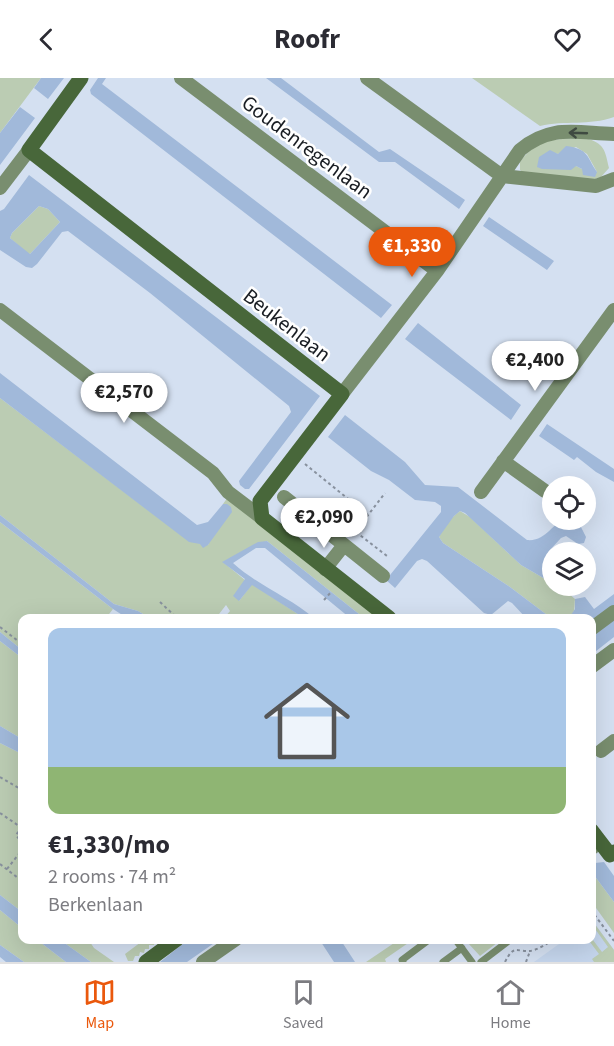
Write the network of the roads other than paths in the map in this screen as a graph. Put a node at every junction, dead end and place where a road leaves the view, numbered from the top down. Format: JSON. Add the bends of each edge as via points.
{"nodes":[{"id":1,"x":81,"y":78,"type":"edge"},
{"id":2,"x":181,"y":78,"type":"edge"},
{"id":3,"x":368,"y":78,"type":"edge"},
{"id":4,"x":614,"y":134,"type":"edge"},
{"id":5,"x":29,"y":150,"type":"junction"},
{"id":6,"x":502,"y":176,"type":"junction"},
{"id":7,"x":614,"y":179,"type":"edge"},
{"id":8,"x":0,"y":188,"type":"edge"},
{"id":9,"x":437,"y":272,"type":"junction"},
{"id":10,"x":0,"y":310,"type":"edge"},
{"id":11,"x":614,"y":310,"type":"edge"},
{"id":12,"x":342,"y":394,"type":"junction"},
{"id":13,"x":503,"y":461,"type":"junction"},
{"id":14,"x":542,"y":489,"type":"edge"},
{"id":15,"x":481,"y":492,"type":"dead end"},
{"id":16,"x":284,"y":497,"type":"dead end"},
{"id":17,"x":262,"y":518,"type":"junction"},
{"id":18,"x":344,"y":545,"type":"junction"},
{"id":19,"x":325,"y":569,"type":"junction"},
{"id":20,"x":383,"y":576,"type":"dead end"},
{"id":21,"x":614,"y":612,"type":"edge"},
{"id":22,"x":383,"y":614,"type":"edge"},
{"id":23,"x":596,"y":625,"type":"edge"},
{"id":24,"x":614,"y":650,"type":"edge"},
{"id":25,"x":596,"y":663,"type":"edge"},
{"id":26,"x":614,"y":741,"type":"edge"},
{"id":27,"x":601,"y":752,"type":"dead end"},
{"id":28,"x":596,"y":838,"type":"edge"},
{"id":29,"x":606,"y":853,"type":"edge"},
{"id":30,"x":170,"y":944,"type":"edge"},
{"id":31,"x":229,"y":944,"type":"edge"},
{"id":32,"x":423,"y":944,"type":"edge"},
{"id":33,"x":459,"y":944,"type":"edge"},
{"id":34,"x":505,"y":944,"type":"edge"},
{"id":35,"x":462,"y":948,"type":"junction"},
{"id":36,"x":146,"y":962,"type":"edge"},
{"id":37,"x":203,"y":962,"type":"edge"},
{"id":38,"x":403,"y":962,"type":"edge"},
{"id":39,"x":443,"y":962,"type":"edge"},
{"id":40,"x":472,"y":962,"type":"edge"},
{"id":41,"x":481,"y":962,"type":"edge"}],
"edges":[{"from":1,"to":5,"type":"street"},
{"from":2,"to":9,"type":"street","name":"Goudenregenlaan"},
{"from":3,"to":6,"type":"street"},
{"from":4,"to":6,"type":"street","one_way":true,"via":[[543,135],[520,150]]},
{"from":5,"to":8,"type":"street"},
{"from":5,"to":12,"type":"street","name":"Beukenlaan"},
{"from":6,"to":7,"type":"street","via":[[596,186]]},
{"from":6,"to":9,"type":"street"},
{"from":9,"to":12,"type":"street"},
{"from":10,"to":17,"type":"street","via":[[213,473],[228,492]]},
{"from":11,"to":13,"type":"street"},
{"from":12,"to":17,"type":"street","via":[[260,501]]},
{"from":13,"to":14,"type":"street"},
{"from":13,"to":15,"type":"street"},
{"from":16,"to":18,"type":"street"},
{"from":17,"to":19,"type":"street"},
{"from":18,"to":19,"type":"street"},
{"from":18,"to":20,"type":"street"},
{"from":19,"to":22,"type":"street"},
{"from":21,"to":23,"type":"street"},
{"from":24,"to":25,"type":"street"},
{"from":26,"to":27,"type":"street"},
{"from":28,"to":29,"type":"street"},
{"from":30,"to":36,"type":"street"},
{"from":31,"to":37,"type":"street"},
{"from":32,"to":38,"type":"lane"},
{"from":33,"to":35,"type":"lane"},
{"from":34,"to":41,"type":"lane"},
{"from":35,"to":39,"type":"lane"},
{"from":35,"to":40,"type":"lane"}]}
